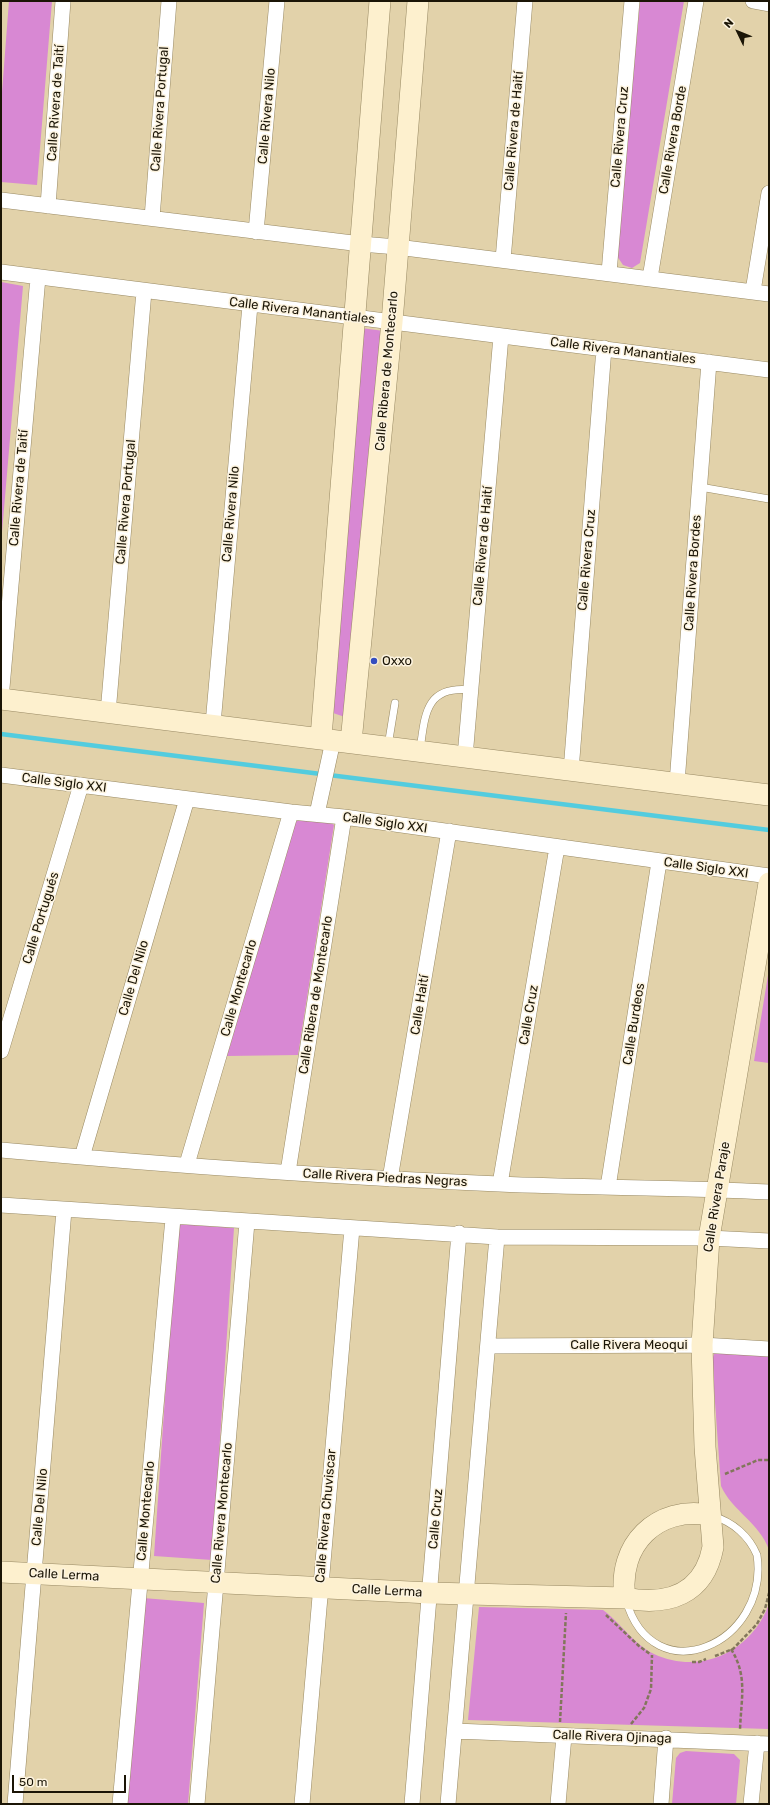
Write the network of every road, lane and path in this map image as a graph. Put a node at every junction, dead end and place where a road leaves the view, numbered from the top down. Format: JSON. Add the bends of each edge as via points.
{"nodes":[{"id":1,"x":63,"y":1,"type":"edge"},
{"id":2,"x":169,"y":1,"type":"edge"},
{"id":3,"x":277,"y":1,"type":"edge"},
{"id":4,"x":380,"y":1,"type":"edge"},
{"id":5,"x":418,"y":1,"type":"edge"},
{"id":6,"x":525,"y":1,"type":"edge"},
{"id":7,"x":632,"y":1,"type":"edge"},
{"id":8,"x":696,"y":1,"type":"edge"},
{"id":9,"x":753,"y":1,"type":"edge"},
{"id":10,"x":769,"y":4,"type":"edge"},
{"id":11,"x":769,"y":194,"type":"edge"},
{"id":12,"x":1,"y":200,"type":"edge"},
{"id":13,"x":48,"y":206,"type":"junction"},
{"id":14,"x":152,"y":218,"type":"junction"},
{"id":15,"x":256,"y":232,"type":"junction"},
{"id":16,"x":361,"y":244,"type":"junction"},
{"id":17,"x":397,"y":247,"type":"junction"},
{"id":18,"x":503,"y":260,"type":"junction"},
{"id":19,"x":1,"y":272,"type":"edge"},
{"id":20,"x":608,"y":273,"type":"junction"},
{"id":21,"x":38,"y":277,"type":"junction"},
{"id":22,"x":650,"y":278,"type":"junction"},
{"id":23,"x":144,"y":291,"type":"junction"},
{"id":24,"x":753,"y":291,"type":"junction"},
{"id":25,"x":769,"y":294,"type":"edge"},
{"id":26,"x":250,"y":305,"type":"junction"},
{"id":27,"x":354,"y":318,"type":"junction"},
{"id":28,"x":392,"y":322,"type":"junction"},
{"id":29,"x":500,"y":336,"type":"junction"},
{"id":30,"x":604,"y":348,"type":"junction"},
{"id":31,"x":709,"y":362,"type":"junction"},
{"id":32,"x":769,"y":370,"type":"edge"},
{"id":33,"x":700,"y":487,"type":"junction"},
{"id":34,"x":769,"y":499,"type":"edge"},
{"id":35,"x":471,"y":690,"type":"junction"},
{"id":36,"x":1,"y":698,"type":"edge"},
{"id":37,"x":395,"y":703,"type":"dead end"},
{"id":38,"x":108,"y":713,"type":"junction"},
{"id":39,"x":213,"y":724,"type":"junction"},
{"id":40,"x":351,"y":742,"type":"junction"},
{"id":41,"x":388,"y":746,"type":"junction"},
{"id":42,"x":327,"y":747,"type":"junction"},
{"id":43,"x":420,"y":750,"type":"junction"},
{"id":44,"x":465,"y":757,"type":"junction"},
{"id":45,"x":571,"y":771,"type":"junction"},
{"id":46,"x":1,"y":775,"type":"edge"},
{"id":47,"x":677,"y":784,"type":"junction"},
{"id":48,"x":81,"y":785,"type":"junction"},
{"id":49,"x":769,"y":794,"type":"edge"},
{"id":50,"x":187,"y":799,"type":"junction"},
{"id":51,"x":291,"y":812,"type":"junction"},
{"id":52,"x":317,"y":814,"type":"junction"},
{"id":53,"x":344,"y":817,"type":"junction"},
{"id":54,"x":449,"y":831,"type":"junction"},
{"id":55,"x":557,"y":846,"type":"junction"},
{"id":56,"x":659,"y":862,"type":"junction"},
{"id":57,"x":769,"y":876,"type":"edge"},
{"id":58,"x":769,"y":883,"type":"edge"},
{"id":59,"x":1,"y":1051,"type":"edge"},
{"id":60,"x":1,"y":1150,"type":"edge"},
{"id":61,"x":82,"y":1157,"type":"junction"},
{"id":62,"x":187,"y":1164,"type":"junction"},
{"id":63,"x":288,"y":1172,"type":"junction"},
{"id":64,"x":390,"y":1179,"type":"junction"},
{"id":65,"x":500,"y":1184,"type":"junction"},
{"id":66,"x":608,"y":1186,"type":"junction"},
{"id":67,"x":717,"y":1189,"type":"junction"},
{"id":68,"x":769,"y":1192,"type":"edge"},
{"id":69,"x":1,"y":1205,"type":"edge"},
{"id":70,"x":64,"y":1210,"type":"junction"},
{"id":71,"x":173,"y":1218,"type":"junction"},
{"id":72,"x":247,"y":1222,"type":"junction"},
{"id":73,"x":352,"y":1228,"type":"junction"},
{"id":74,"x":459,"y":1233,"type":"junction"},
{"id":75,"x":497,"y":1237,"type":"junction"},
{"id":76,"x":709,"y":1238,"type":"junction"},
{"id":77,"x":769,"y":1241,"type":"edge"},
{"id":78,"x":702,"y":1345,"type":"junction"},
{"id":79,"x":488,"y":1346,"type":"junction"},
{"id":80,"x":769,"y":1349,"type":"edge"},
{"id":81,"x":769,"y":1460,"type":"edge"},
{"id":82,"x":708,"y":1478,"type":"junction"},
{"id":83,"x":710,"y":1515,"type":"junction"},
{"id":84,"x":1,"y":1572,"type":"edge"},
{"id":85,"x":35,"y":1573,"type":"junction"},
{"id":86,"x":140,"y":1579,"type":"junction"},
{"id":87,"x":216,"y":1583,"type":"junction"},
{"id":88,"x":320,"y":1588,"type":"junction"},
{"id":89,"x":430,"y":1593,"type":"junction"},
{"id":90,"x":769,"y":1593,"type":"edge"},
{"id":91,"x":465,"y":1594,"type":"junction"},
{"id":92,"x":761,"y":1595,"type":"dead end"},
{"id":93,"x":625,"y":1598,"type":"junction"},
{"id":94,"x":572,"y":1611,"type":"dead end"},
{"id":95,"x":604,"y":1614,"type":"dead end"},
{"id":96,"x":736,"y":1637,"type":"dead end"},
{"id":97,"x":731,"y":1649,"type":"junction"},
{"id":98,"x":652,"y":1655,"type":"junction"},
{"id":99,"x":658,"y":1657,"type":"dead end"},
{"id":100,"x":685,"y":1661,"type":"dead end"},
{"id":101,"x":455,"y":1730,"type":"junction"},
{"id":102,"x":562,"y":1736,"type":"junction"},
{"id":103,"x":630,"y":1738,"type":"junction"},
{"id":104,"x":666,"y":1738,"type":"junction"},
{"id":105,"x":740,"y":1742,"type":"junction"},
{"id":106,"x":763,"y":1743,"type":"edge"},
{"id":107,"x":15,"y":1804,"type":"edge"},
{"id":108,"x":120,"y":1804,"type":"edge"},
{"id":109,"x":197,"y":1804,"type":"edge"},
{"id":110,"x":302,"y":1804,"type":"edge"},
{"id":111,"x":412,"y":1804,"type":"edge"},
{"id":112,"x":448,"y":1804,"type":"edge"},
{"id":113,"x":558,"y":1804,"type":"edge"},
{"id":114,"x":661,"y":1804,"type":"edge"},
{"id":115,"x":751,"y":1804,"type":"edge"}],
"edges":[{"from":1,"to":13,"type":"street","name":"Calle Rivera de Taití"},
{"from":2,"to":14,"type":"street","name":"Calle Rivera Portugal"},
{"from":3,"to":15,"type":"street","name":"Calle Rivera Nilo"},
{"from":4,"to":16,"type":"street"},
{"from":5,"to":17,"type":"street","name":"Calle Ribera de Montecarlo"},
{"from":6,"to":18,"type":"street","name":"Calle Rivera de Haití"},
{"from":7,"to":20,"type":"street","name":"Calle Rivera Cruz"},
{"from":8,"to":22,"type":"street","name":"Calle Rivera Borde"},
{"from":9,"to":10,"type":"street"},
{"from":11,"to":24,"type":"street"},
{"from":12,"to":13,"type":"street"},
{"from":13,"to":14,"type":"street"},
{"from":14,"to":15,"type":"street"},
{"from":15,"to":16,"type":"street"},
{"from":16,"to":17,"type":"street"},
{"from":16,"to":27,"type":"street"},
{"from":17,"to":18,"type":"street"},
{"from":17,"to":28,"type":"street","name":"Calle Ribera de Montecarlo"},
{"from":18,"to":20,"type":"street"},
{"from":19,"to":21,"type":"street","name":"Calle Rivera Manantiales"},
{"from":20,"to":22,"type":"street"},
{"from":21,"to":23,"type":"street","name":"Calle Rivera Manantiales"},
{"from":21,"to":36,"type":"street","name":"Calle Rivera de Taití"},
{"from":22,"to":24,"type":"street"},
{"from":23,"to":26,"type":"street","name":"Calle Rivera Manantiales"},
{"from":23,"to":38,"type":"street","name":"Calle Rivera Portugal"},
{"from":24,"to":25,"type":"street"},
{"from":26,"to":27,"type":"street","name":"Calle Rivera Manantiales"},
{"from":26,"to":39,"type":"street","name":"Calle Rivera Nilo"},
{"from":27,"to":28,"type":"street","name":"Calle Rivera Manantiales"},
{"from":27,"to":42,"type":"street"},
{"from":28,"to":29,"type":"street","name":"Calle Rivera Manantiales"},
{"from":28,"to":40,"type":"street","name":"Calle Ribera de Montecarlo"},
{"from":29,"to":30,"type":"street","name":"Calle Rivera Manantiales"},
{"from":29,"to":35,"type":"street","name":"Calle Rivera de Haití"},
{"from":30,"to":31,"type":"street","name":"Calle Rivera Manantiales"},
{"from":30,"to":45,"type":"street","name":"Calle Rivera Cruz"},
{"from":31,"to":32,"type":"street","name":"Calle Rivera Manantiales"},
{"from":31,"to":33,"type":"street","name":"Calle Rivera Bordes"},
{"from":33,"to":34,"type":"lane"},
{"from":33,"to":47,"type":"street","name":"Calle Rivera Bordes"},
{"from":35,"to":43,"type":"lane","via":[[456,688],[439,695],[429,705]]},
{"from":35,"to":44,"type":"street","name":"Calle Rivera de Haití"},
{"from":36,"to":38,"type":"street"},
{"from":37,"to":41,"type":"lane"},
{"from":38,"to":39,"type":"street"},
{"from":39,"to":42,"type":"street"},
{"from":40,"to":41,"type":"street"},
{"from":40,"to":42,"type":"street"},
{"from":41,"to":43,"type":"street"},
{"from":42,"to":52,"type":"street"},
{"from":43,"to":44,"type":"street"},
{"from":44,"to":45,"type":"street"},
{"from":45,"to":47,"type":"street"},
{"from":46,"to":48,"type":"street","name":"Calle Siglo XXI"},
{"from":47,"to":49,"type":"street"},
{"from":48,"to":50,"type":"street","name":"Calle Siglo XXI"},
{"from":48,"to":59,"type":"street","name":"Calle Portugués"},
{"from":50,"to":51,"type":"street","name":"Calle Siglo XXI"},
{"from":50,"to":61,"type":"street","name":"Calle Del Nilo"},
{"from":51,"to":52,"type":"street","name":"Calle Siglo XXI"},
{"from":51,"to":62,"type":"street","name":"Calle Montecarlo"},
{"from":52,"to":53,"type":"street","name":"Calle Siglo XXI"},
{"from":53,"to":54,"type":"street","name":"Calle Siglo XXI"},
{"from":53,"to":63,"type":"street","name":"Calle Ribera de Montecarlo"},
{"from":54,"to":55,"type":"street","name":"Calle Siglo XXI"},
{"from":54,"to":64,"type":"street","name":"Calle Haití"},
{"from":55,"to":56,"type":"street","name":"Calle Siglo XXI"},
{"from":55,"to":65,"type":"street","name":"Calle Cruz"},
{"from":56,"to":57,"type":"street","name":"Calle Siglo XXI"},
{"from":56,"to":66,"type":"street","name":"Calle Burdeos"},
{"from":58,"to":67,"type":"street","name":"Calle Rivera Paraje"},
{"from":60,"to":61,"type":"street","name":"Calle Rivera Piedras Negras"},
{"from":61,"to":62,"type":"street","name":"Calle Rivera Piedras Negras"},
{"from":62,"to":63,"type":"street","name":"Calle Rivera Piedras Negras"},
{"from":63,"to":64,"type":"street","name":"Calle Rivera Piedras Negras"},
{"from":64,"to":65,"type":"street","name":"Calle Rivera Piedras Negras"},
{"from":65,"to":66,"type":"street","name":"Calle Rivera Piedras Negras"},
{"from":66,"to":67,"type":"street","name":"Calle Rivera Piedras Negras"},
{"from":67,"to":68,"type":"street","name":"Calle Rivera Piedras Negras"},
{"from":67,"to":76,"type":"street","name":"Calle Rivera Paraje"},
{"from":69,"to":70,"type":"street"},
{"from":70,"to":71,"type":"street"},
{"from":70,"to":85,"type":"street","name":"Calle Del Nilo"},
{"from":71,"to":72,"type":"street"},
{"from":71,"to":86,"type":"street","name":"Calle Montecarlo"},
{"from":72,"to":73,"type":"street"},
{"from":72,"to":87,"type":"street","name":"Calle Rivera Montecarlo"},
{"from":73,"to":74,"type":"street"},
{"from":73,"to":88,"type":"street","name":"Calle Rivera Chuviscar"},
{"from":74,"to":75,"type":"street"},
{"from":74,"to":89,"type":"street","name":"Calle Cruz"},
{"from":75,"to":76,"type":"street"},
{"from":75,"to":79,"type":"street"},
{"from":76,"to":77,"type":"street"},
{"from":76,"to":78,"type":"street","name":"Calle Rivera Paraje"},
{"from":78,"to":79,"type":"street","name":"Calle Rivera Meoqui"},
{"from":78,"to":80,"type":"street","name":"Calle Rivera Meoqui"},
{"from":78,"to":82,"type":"street","name":"Calle Rivera Paraje"},
{"from":79,"to":91,"type":"street"},
{"from":81,"to":82,"type":"path","via":[[758,1460],[716,1479]]},
{"from":82,"to":83,"type":"street","name":"Calle Rivera Paraje"},
{"from":83,"to":92,"type":"lane","via":[[723,1519],[735,1527],[746,1536],[754,1548],[761,1567]]},
{"from":83,"to":93,"type":"street","via":[[675,1515],[662,1520],[644,1533],[635,1544],[626,1563],[623,1584]]},
{"from":83,"to":93,"type":"street","name":"Calle Lerma","via":[[713,1542],[711,1560],[699,1580],[690,1589],[664,1600]]},
{"from":84,"to":85,"type":"street","name":"Calle Lerma"},
{"from":85,"to":86,"type":"street","name":"Calle Lerma"},
{"from":85,"to":107,"type":"street","name":"Calle Del Nilo"},
{"from":86,"to":87,"type":"street","name":"Calle Lerma"},
{"from":86,"to":108,"type":"street","name":"Calle Montecarlo"},
{"from":87,"to":88,"type":"street","name":"Calle Lerma"},
{"from":87,"to":109,"type":"street","name":"Calle Rivera Montecarlo"},
{"from":88,"to":89,"type":"street","name":"Calle Lerma"},
{"from":88,"to":110,"type":"street","name":"Calle Rivera Chuviscar"},
{"from":89,"to":91,"type":"street","name":"Calle Lerma"},
{"from":89,"to":111,"type":"street","name":"Calle Cruz"},
{"from":90,"to":97,"type":"path","via":[[765,1609],[757,1624]]},
{"from":91,"to":93,"type":"street","name":"Calle Lerma"},
{"from":91,"to":101,"type":"street"},
{"from":93,"to":96,"type":"lane","via":[[641,1629],[657,1642],[670,1648],[690,1652],[704,1651]]},
{"from":94,"to":102,"type":"path","via":[[566,1611]]},
{"from":95,"to":98,"type":"path"},
{"from":97,"to":100,"type":"path","via":[[699,1662]]},
{"from":97,"to":105,"type":"path","via":[[743,1676]]},
{"from":98,"to":99,"type":"path"},
{"from":98,"to":103,"type":"path","via":[[651,1689],[644,1708],[632,1723]]},
{"from":101,"to":102,"type":"street","name":"Calle Rivera Ojinaga"},
{"from":101,"to":112,"type":"street"},
{"from":102,"to":103,"type":"street","name":"Calle Rivera Ojinaga"},
{"from":102,"to":113,"type":"street"},
{"from":103,"to":104,"type":"street","name":"Calle Rivera Ojinaga"},
{"from":104,"to":105,"type":"street","name":"Calle Rivera Ojinaga"},
{"from":104,"to":114,"type":"street"},
{"from":105,"to":106,"type":"street","name":"Calle Rivera Ojinaga"},
{"from":106,"to":115,"type":"street"}]}
